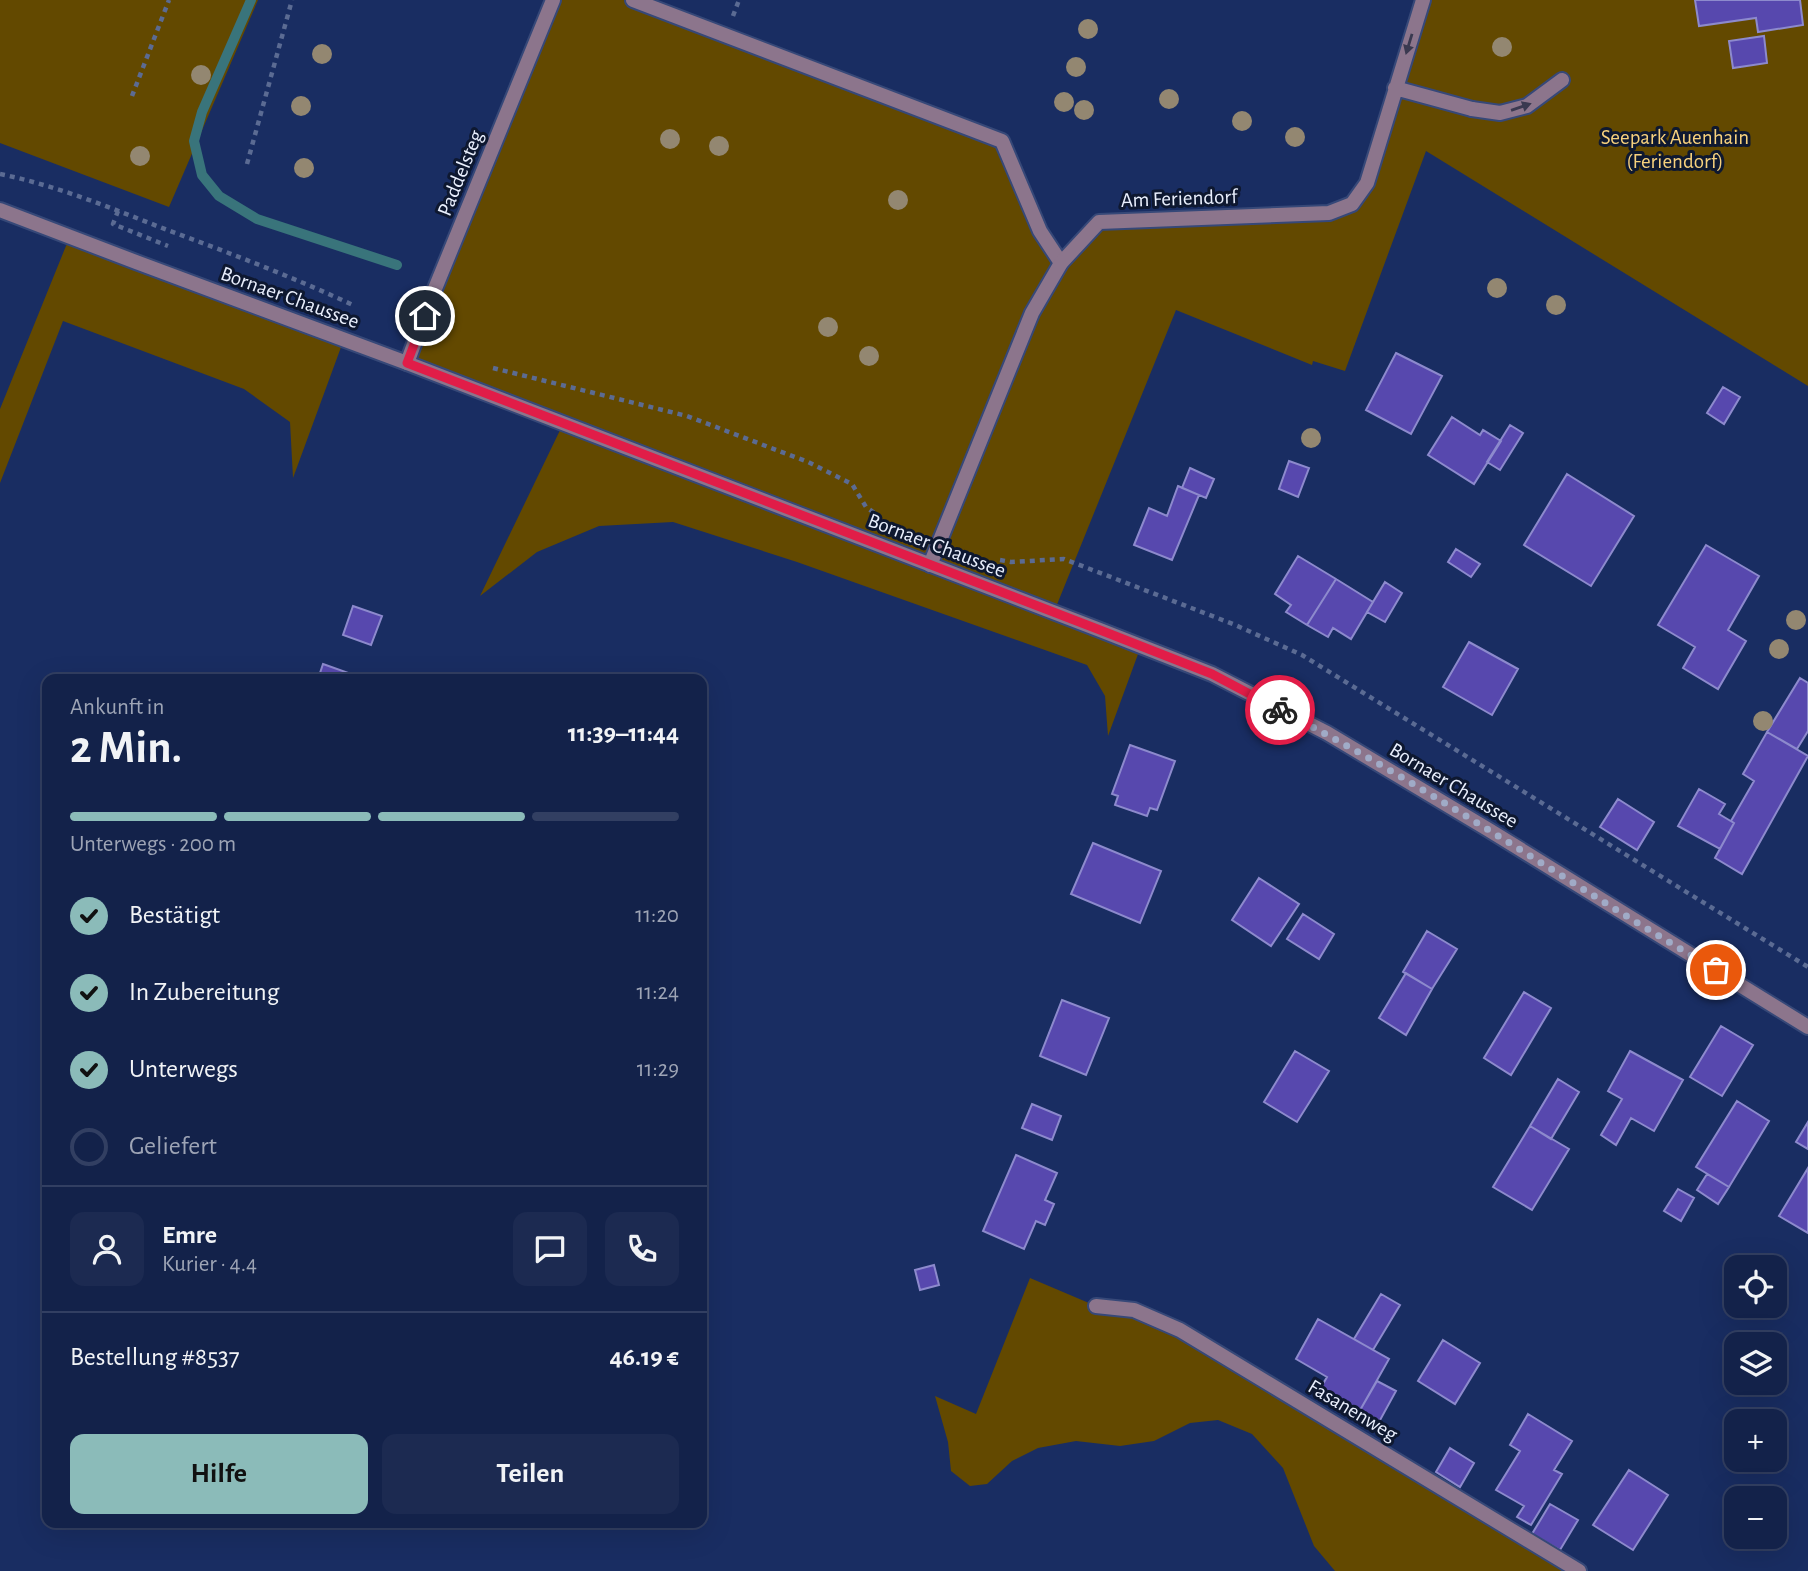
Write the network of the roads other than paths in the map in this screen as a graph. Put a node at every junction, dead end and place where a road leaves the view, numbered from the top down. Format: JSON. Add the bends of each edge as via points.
{"nodes":[{"id":1,"x":553,"y":0,"type":"edge"},
{"id":2,"x":633,"y":0,"type":"edge"},
{"id":3,"x":1423,"y":0,"type":"edge"},
{"id":4,"x":1562,"y":80,"type":"dead end"},
{"id":5,"x":1395,"y":88,"type":"junction"},
{"id":6,"x":0,"y":210,"type":"edge"},
{"id":7,"x":1061,"y":263,"type":"junction"},
{"id":8,"x":407,"y":363,"type":"junction"},
{"id":9,"x":930,"y":565,"type":"junction"},
{"id":10,"x":1808,"y":1027,"type":"edge"},
{"id":11,"x":1096,"y":1306,"type":"dead end"},
{"id":12,"x":1579,"y":1571,"type":"edge"}],
"edges":[{"from":1,"to":8,"type":"street","name":"Paddelsteg"},
{"from":2,"to":7,"type":"street","via":[[1002,141],[1040,231]]},
{"from":3,"to":5,"type":"street","name":"Am Feriendorf","one_way":true},
{"from":5,"to":4,"type":"street","one_way":true,"via":[[1500,113],[1527,106]]},
{"from":5,"to":7,"type":"street","name":"Am Feriendorf","via":[[1367,183],[1352,204],[1329,213],[1099,222]]},
{"from":6,"to":8,"type":"street","name":"Bornaer Chaussee"},
{"from":7,"to":9,"type":"street","name":"Am Feriendorf","via":[[1032,313]]},
{"from":8,"to":9,"type":"street","name":"Bornaer Chaussee"},
{"from":9,"to":10,"type":"street","name":"Bornaer Chaussee","via":[[1212,674],[1327,733]]},
{"from":11,"to":12,"type":"street","name":"Fasanenweg","via":[[1134,1310],[1180,1330]]}]}
